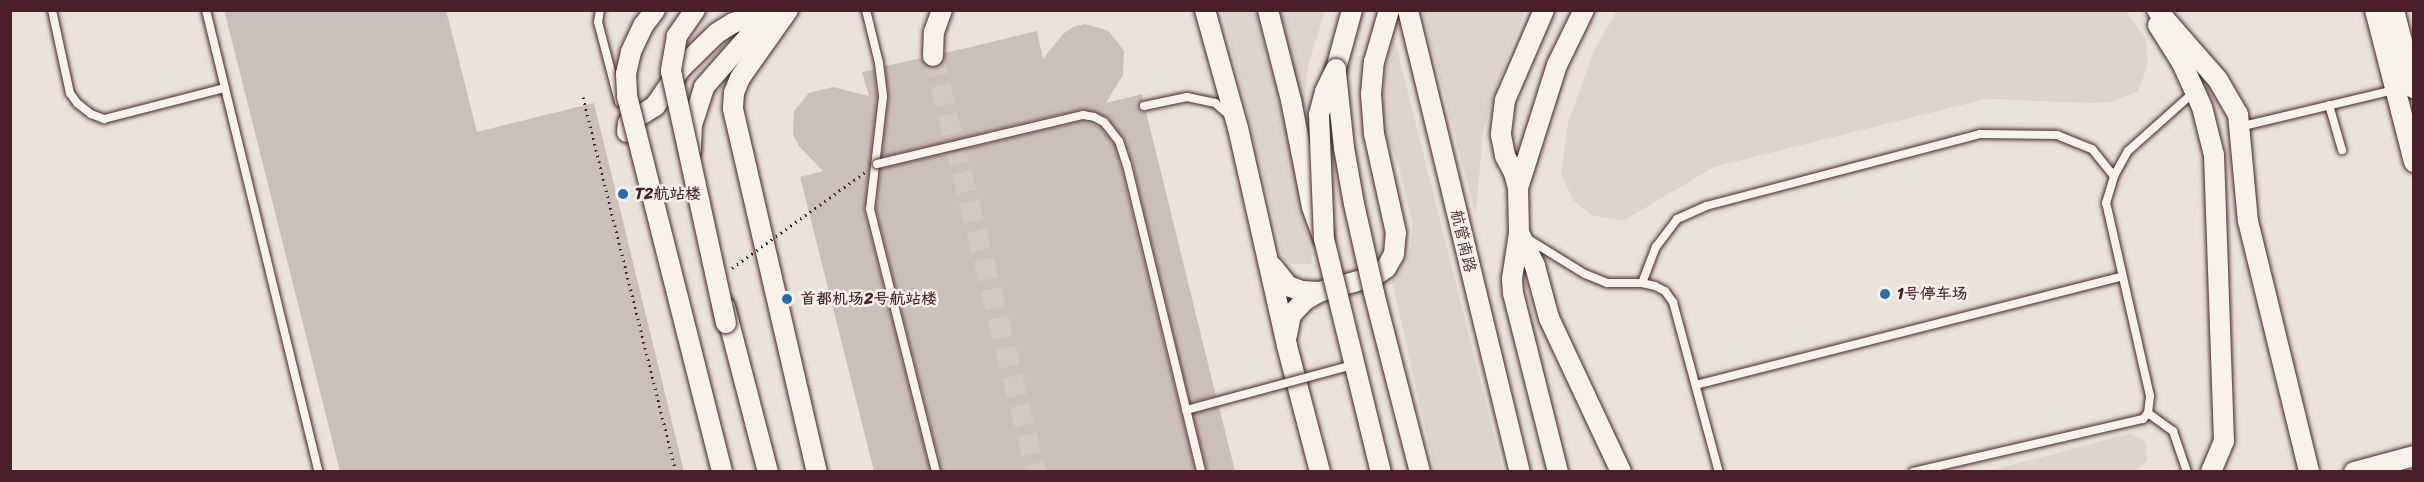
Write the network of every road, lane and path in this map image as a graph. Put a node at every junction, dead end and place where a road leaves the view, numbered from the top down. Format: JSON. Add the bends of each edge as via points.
{"nodes":[{"id":1,"x":52,"y":10,"type":"edge"},
{"id":2,"x":206,"y":10,"type":"edge"},
{"id":3,"x":600,"y":10,"type":"edge"},
{"id":4,"x":656,"y":10,"type":"edge"},
{"id":5,"x":695,"y":10,"type":"edge"},
{"id":6,"x":773,"y":10,"type":"edge"},
{"id":7,"x":780,"y":10,"type":"edge"},
{"id":8,"x":788,"y":10,"type":"edge"},
{"id":9,"x":866,"y":10,"type":"edge"},
{"id":10,"x":942,"y":10,"type":"edge"},
{"id":11,"x":1205,"y":10,"type":"edge"},
{"id":12,"x":1268,"y":10,"type":"edge"},
{"id":13,"x":1352,"y":10,"type":"edge"},
{"id":14,"x":1389,"y":10,"type":"edge"},
{"id":15,"x":1408,"y":10,"type":"edge"},
{"id":16,"x":1544,"y":10,"type":"edge"},
{"id":17,"x":1584,"y":10,"type":"edge"},
{"id":18,"x":2148,"y":10,"type":"edge"},
{"id":19,"x":2157,"y":10,"type":"edge"},
{"id":20,"x":2375,"y":10,"type":"edge"},
{"id":21,"x":2394,"y":10,"type":"edge"},
{"id":22,"x":933,"y":56,"type":"tunnel mouth"},
{"id":23,"x":1336,"y":69,"type":"junction"},
{"id":24,"x":225,"y":88,"type":"junction"},
{"id":25,"x":2404,"y":89,"type":"edge"},
{"id":26,"x":2195,"y":91,"type":"junction"},
{"id":27,"x":583,"y":97,"type":"dead end"},
{"id":28,"x":2329,"y":105,"type":"junction"},
{"id":29,"x":1144,"y":106,"type":"dead end"},
{"id":30,"x":2238,"y":127,"type":"junction"},
{"id":31,"x":627,"y":128,"type":"junction"},
{"id":32,"x":1238,"y":128,"type":"junction"},
{"id":33,"x":2342,"y":150,"type":"dead end"},
{"id":34,"x":2414,"y":162,"type":"edge"},
{"id":35,"x":877,"y":164,"type":"junction"},
{"id":36,"x":2114,"y":176,"type":"junction"},
{"id":37,"x":1518,"y":188,"type":"junction"},
{"id":38,"x":1519,"y":233,"type":"junction"},
{"id":39,"x":1324,"y":239,"type":"junction"},
{"id":40,"x":1268,"y":257,"type":"junction"},
{"id":41,"x":2121,"y":277,"type":"junction"},
{"id":42,"x":716,"y":280,"type":"junction"},
{"id":43,"x":1642,"y":283,"type":"junction"},
{"id":44,"x":1319,"y":292,"type":"junction"},
{"id":45,"x":1287,"y":346,"type":"junction"},
{"id":46,"x":1355,"y":365,"type":"junction"},
{"id":47,"x":1696,"y":385,"type":"junction"},
{"id":48,"x":1186,"y":410,"type":"junction"},
{"id":49,"x":2148,"y":412,"type":"junction"},
{"id":50,"x":2414,"y":456,"type":"edge"},
{"id":51,"x":319,"y":471,"type":"edge"},
{"id":52,"x":676,"y":471,"type":"edge"},
{"id":53,"x":714,"y":471,"type":"edge"},
{"id":54,"x":722,"y":471,"type":"edge"},
{"id":55,"x":766,"y":471,"type":"edge"},
{"id":56,"x":817,"y":471,"type":"edge"},
{"id":57,"x":936,"y":471,"type":"edge"},
{"id":58,"x":1201,"y":471,"type":"edge"},
{"id":59,"x":1320,"y":471,"type":"edge"},
{"id":60,"x":1377,"y":471,"type":"edge"},
{"id":61,"x":1420,"y":471,"type":"edge"},
{"id":62,"x":1520,"y":471,"type":"edge"},
{"id":63,"x":1558,"y":471,"type":"edge"},
{"id":64,"x":1621,"y":471,"type":"edge"},
{"id":65,"x":1719,"y":471,"type":"edge"},
{"id":66,"x":1913,"y":471,"type":"edge"},
{"id":67,"x":2187,"y":471,"type":"edge"},
{"id":68,"x":2211,"y":471,"type":"edge"},
{"id":69,"x":2309,"y":471,"type":"edge"},
{"id":70,"x":2354,"y":471,"type":"edge"}],
"edges":[{"from":1,"to":24,"type":"lane","via":[[70,93],[91,114],[104,119]]},
{"from":2,"to":24,"type":"lane"},
{"from":3,"to":31,"type":"lane","via":[[598,22]]},
{"from":4,"to":54,"type":"street","bridge":true,"via":[[631,52],[627,96]]},
{"from":5,"to":42,"type":"street","bridge":true,"via":[[676,36],[671,71]]},
{"from":6,"to":31,"type":"street","via":[[717,33],[681,68],[655,106],[628,123]]},
{"from":7,"to":55,"type":"street","via":[[760,24],[709,80],[698,98],[690,137],[727,318]]},
{"from":8,"to":56,"type":"street","via":[[744,70],[733,109]]},
{"from":9,"to":35,"type":"lane","via":[[882,89]]},
{"from":10,"to":22,"type":"street","via":[[934,32]]},
{"from":11,"to":32,"type":"street"},
{"from":12,"to":39,"type":"street","via":[[1312,207]]},
{"from":13,"to":23,"type":"street"},
{"from":14,"to":44,"type":"street","via":[[1371,82],[1374,134],[1396,233],[1394,254],[1386,268],[1375,276]]},
{"from":15,"to":62,"type":"street","name":"航管南路"},
{"from":16,"to":37,"type":"street","via":[[1503,110],[1502,142]]},
{"from":17,"to":37,"type":"street","via":[[1557,65]]},
{"from":18,"to":26,"type":"street"},
{"from":19,"to":30,"type":"street","via":[[2218,80],[2233,102]]},
{"from":20,"to":25,"type":"street"},
{"from":21,"to":25,"type":"street"},
{"from":23,"to":39,"type":"street","bridge":true,"via":[[1319,115]]},
{"from":23,"to":61,"type":"street","bridge":true,"via":[[1354,204]]},
{"from":24,"to":51,"type":"lane"},
{"from":25,"to":28,"type":"lane"},
{"from":25,"to":34,"type":"street"},
{"from":26,"to":36,"type":"lane","via":[[2128,151]]},
{"from":26,"to":68,"type":"street","via":[[2211,139],[2216,183],[2224,441]]},
{"from":27,"to":52,"type":"path"},
{"from":28,"to":30,"type":"lane"},
{"from":28,"to":33,"type":"lane"},
{"from":29,"to":32,"type":"lane","via":[[1187,97],[1201,99],[1218,105]]},
{"from":30,"to":69,"type":"street","via":[[2248,221]]},
{"from":31,"to":53,"type":"street"},
{"from":32,"to":40,"type":"street"},
{"from":35,"to":42,"type":"path","bridge":true},
{"from":35,"to":48,"type":"lane","bridge":true,"via":[[1083,115],[1104,122],[1119,141],[1127,165]]},
{"from":35,"to":57,"type":"lane","via":[[870,209]]},
{"from":36,"to":41,"type":"lane","via":[[2106,204]]},
{"from":36,"to":43,"type":"lane","via":[[2092,148],[2056,135],[1980,134],[1706,206],[1677,219],[1656,247]]},
{"from":37,"to":38,"type":"street"},
{"from":38,"to":43,"type":"lane","via":[[1585,274],[1607,283]]},
{"from":38,"to":63,"type":"street","via":[[1512,270],[1513,293]]},
{"from":38,"to":64,"type":"street","via":[[1535,266],[1549,318]]},
{"from":39,"to":46,"type":"street","bridge":true},
{"from":40,"to":44,"type":"street","via":[[1288,286]]},
{"from":40,"to":45,"type":"street"},
{"from":41,"to":47,"type":"lane"},
{"from":41,"to":49,"type":"lane","via":[[2150,396]]},
{"from":42,"to":55,"type":"street","bridge":true},
{"from":43,"to":47,"type":"lane","via":[[1665,291],[1673,302]]},
{"from":44,"to":45,"type":"street","via":[[1294,311],[1287,329]]},
{"from":45,"to":59,"type":"street"},
{"from":46,"to":48,"type":"lane","bridge":true},
{"from":46,"to":60,"type":"street","bridge":true},
{"from":47,"to":65,"type":"lane"},
{"from":48,"to":58,"type":"lane","bridge":true},
{"from":49,"to":66,"type":"lane","via":[[2143,419]]},
{"from":49,"to":67,"type":"lane","via":[[2173,431]]},
{"from":50,"to":70,"type":"street"}]}
